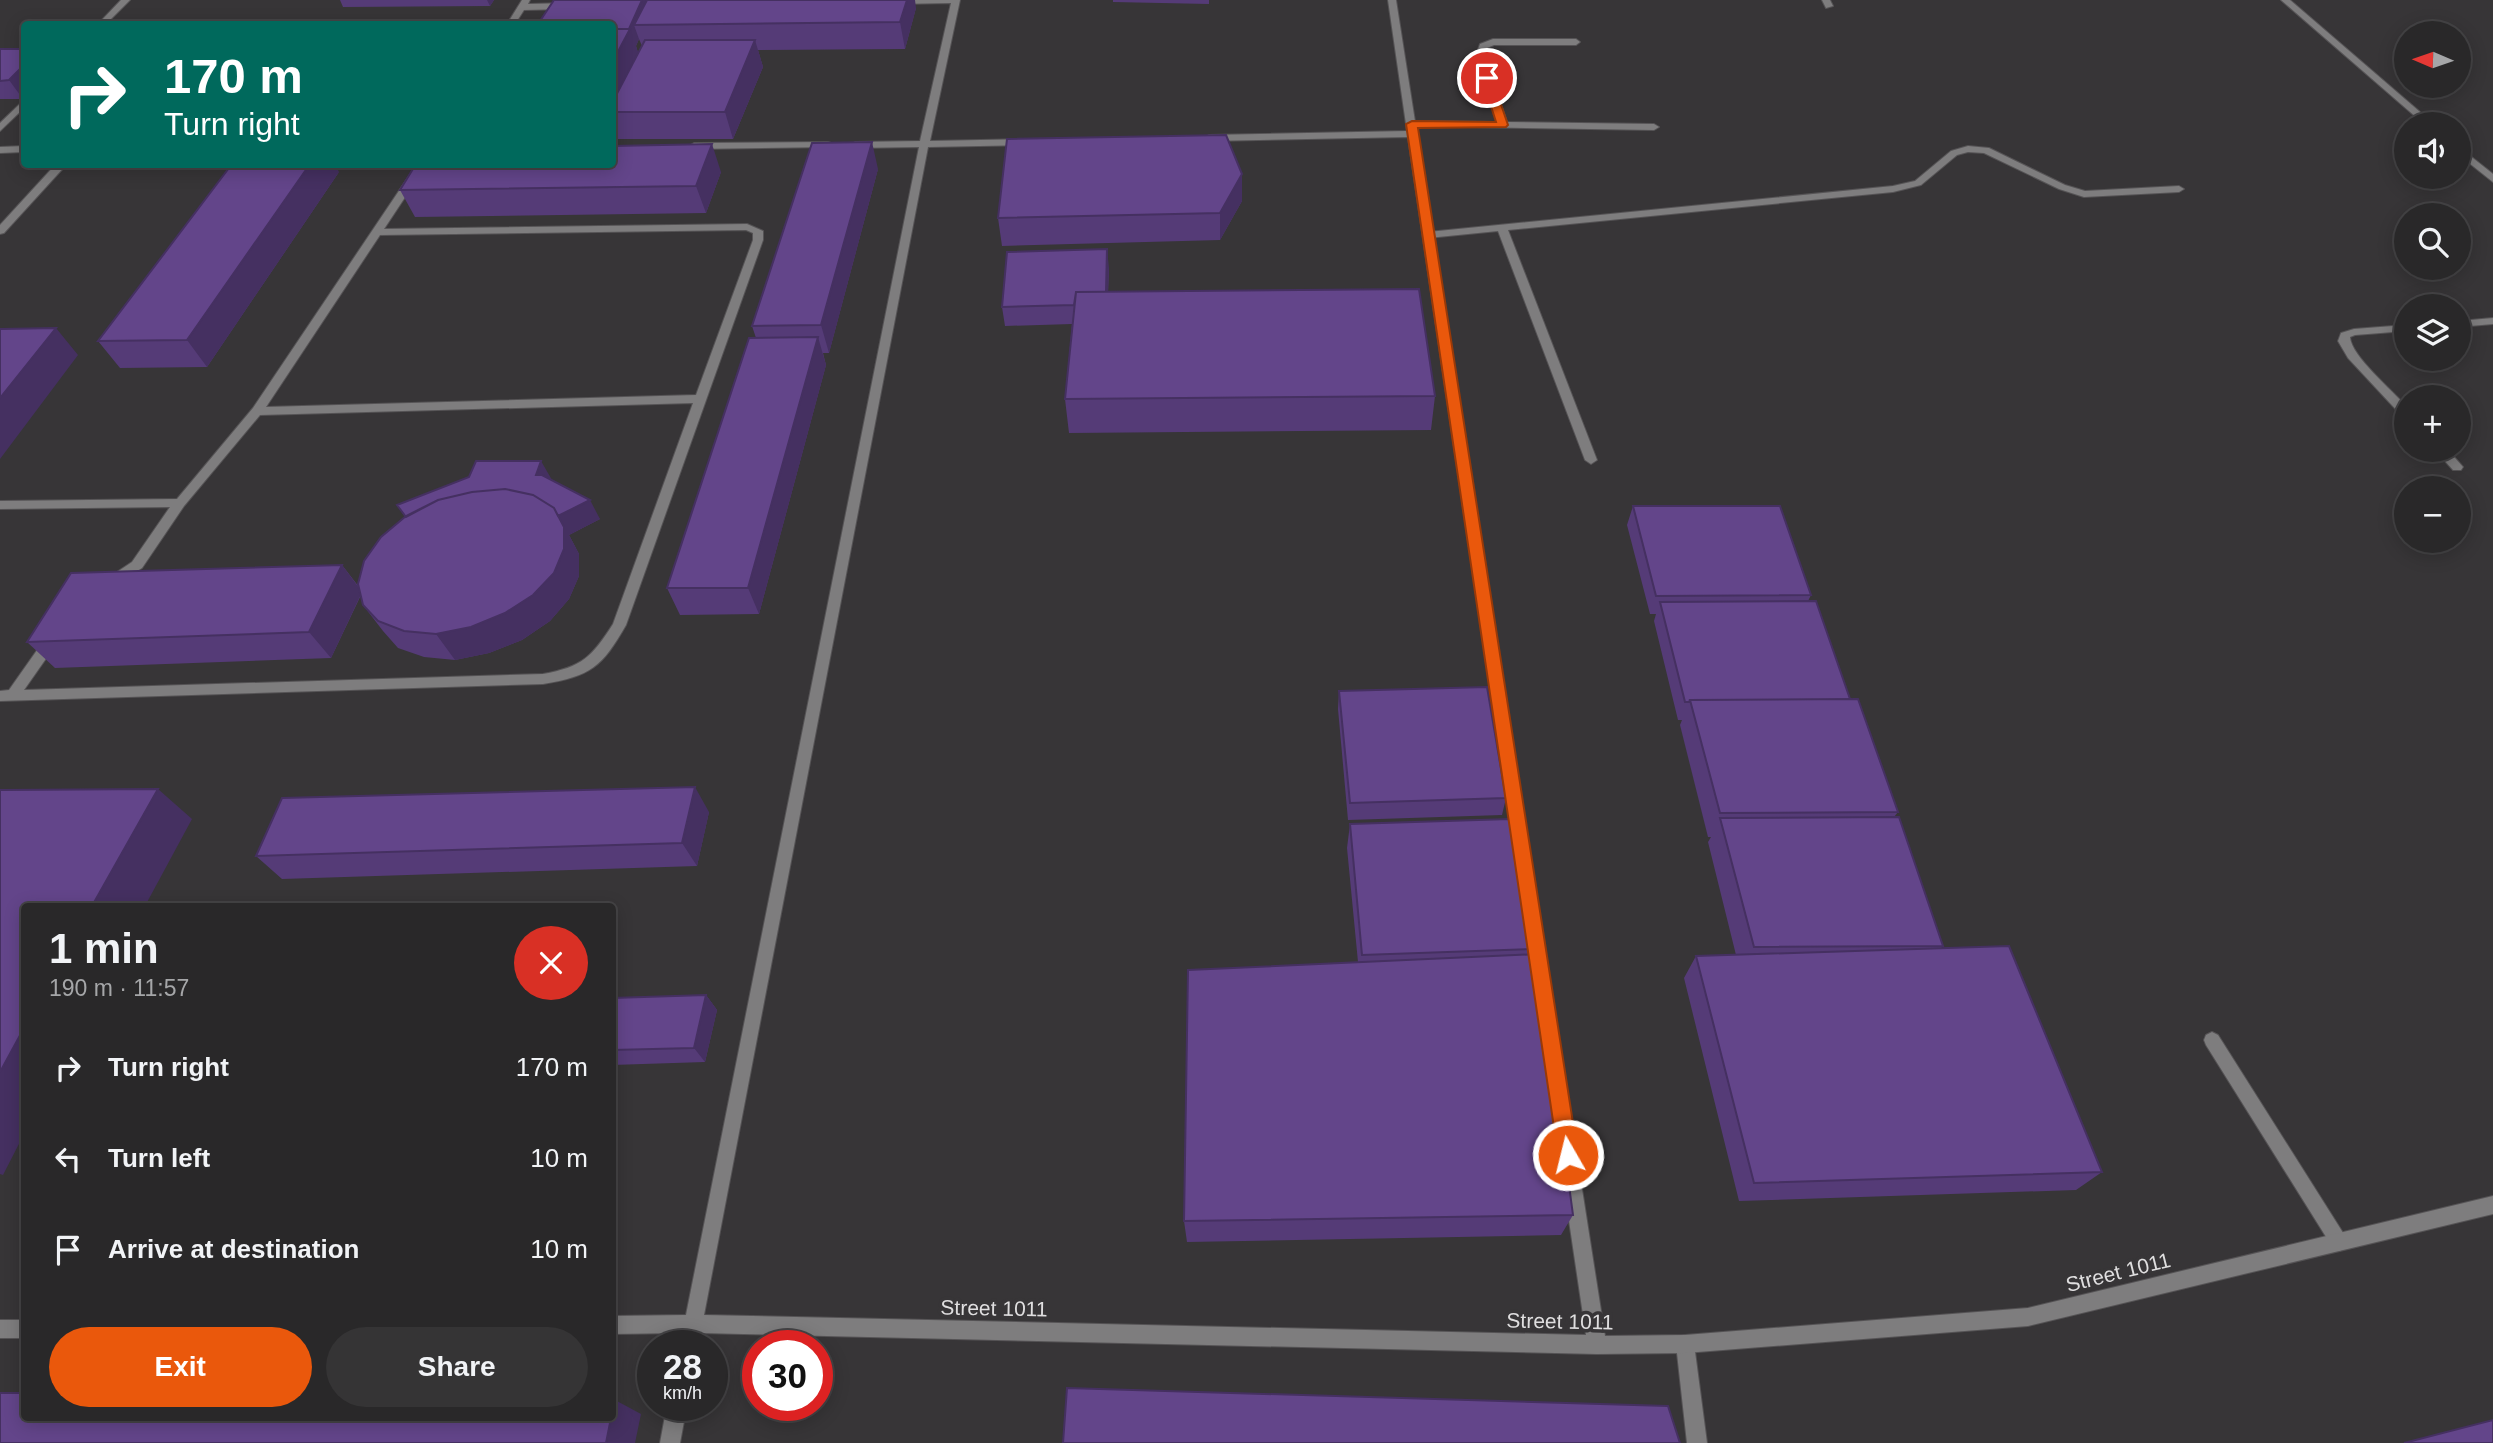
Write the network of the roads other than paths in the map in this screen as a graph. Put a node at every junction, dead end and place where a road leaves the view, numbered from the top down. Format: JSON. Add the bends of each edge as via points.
{"nodes":[{"id":1,"x":126,"y":0,"type":"edge"},
{"id":2,"x":956,"y":0,"type":"edge"},
{"id":3,"x":1392,"y":0,"type":"edge"},
{"id":4,"x":2285,"y":0,"type":"edge"},
{"id":5,"x":886,"y":1,"type":"edge"},
{"id":6,"x":525,"y":3,"type":"edge"},
{"id":7,"x":579,"y":6,"type":"edge"},
{"id":8,"x":105,"y":21,"type":"edge"},
{"id":9,"x":513,"y":21,"type":"edge"},
{"id":10,"x":1576,"y":42,"type":"dead end"},
{"id":11,"x":21,"y":106,"type":"edge"},
{"id":12,"x":2415,"y":112,"type":"edge"},
{"id":13,"x":1503,"y":125,"type":"junction"},
{"id":14,"x":1654,"y":127,"type":"dead end"},
{"id":15,"x":0,"y":128,"type":"edge"},
{"id":16,"x":1412,"y":129,"type":"junction"},
{"id":17,"x":1203,"y":139,"type":"edge"},
{"id":18,"x":1035,"y":142,"type":"edge"},
{"id":19,"x":924,"y":145,"type":"junction"},
{"id":20,"x":680,"y":146,"type":"edge"},
{"id":21,"x":0,"y":149,"type":"edge"},
{"id":22,"x":21,"y":149,"type":"edge"},
{"id":23,"x":2471,"y":160,"type":"edge"},
{"id":24,"x":58,"y":168,"type":"edge"},
{"id":25,"x":419,"y":168,"type":"edge"},
{"id":26,"x":2493,"y":179,"type":"edge"},
{"id":27,"x":2179,"y":189,"type":"dead end"},
{"id":28,"x":1502,"y":227,"type":"junction"},
{"id":29,"x":0,"y":231,"type":"edge"},
{"id":30,"x":376,"y":232,"type":"junction"},
{"id":31,"x":1428,"y":235,"type":"junction"},
{"id":32,"x":2493,"y":321,"type":"edge"},
{"id":33,"x":2471,"y":323,"type":"edge"},
{"id":34,"x":2394,"y":329,"type":"edge"},
{"id":35,"x":700,"y":399,"type":"junction"},
{"id":36,"x":2394,"y":400,"type":"edge"},
{"id":37,"x":257,"y":411,"type":"junction"},
{"id":38,"x":1591,"y":460,"type":"dead end"},
{"id":39,"x":2452,"y":462,"type":"edge"},
{"id":40,"x":2457,"y":467,"type":"dead end"},
{"id":41,"x":180,"y":503,"type":"junction"},
{"id":42,"x":0,"y":505,"type":"edge"},
{"id":43,"x":105,"y":586,"type":"edge"},
{"id":44,"x":56,"y":634,"type":"edge"},
{"id":45,"x":7,"y":696,"type":"edge"},
{"id":46,"x":2213,"y":1040,"type":"dead end"},
{"id":47,"x":2493,"y":1205,"type":"edge"},
{"id":48,"x":2339,"y":1242,"type":"junction"},
{"id":49,"x":694,"y":1324,"type":"junction"},
{"id":50,"x":616,"y":1325,"type":"edge"},
{"id":51,"x":0,"y":1329,"type":"edge"},
{"id":52,"x":21,"y":1329,"type":"edge"},
{"id":53,"x":693,"y":1330,"type":"edge"},
{"id":54,"x":1685,"y":1344,"type":"junction"},
{"id":55,"x":1597,"y":1345,"type":"junction"},
{"id":56,"x":674,"y":1421,"type":"edge"},
{"id":57,"x":670,"y":1443,"type":"edge"},
{"id":58,"x":1696,"y":1443,"type":"edge"}],
"edges":[{"from":1,"to":8,"type":"street"},
{"from":2,"to":5,"type":"street"},
{"from":2,"to":19,"type":"street"},
{"from":3,"to":16,"type":"street"},
{"from":4,"to":12,"type":"street"},
{"from":6,"to":7,"type":"street"},
{"from":6,"to":9,"type":"street"},
{"from":10,"to":13,"type":"street","via":[[1493,42],[1483,46],[1480,55]]},
{"from":11,"to":15,"type":"street"},
{"from":13,"to":14,"type":"street"},
{"from":13,"to":16,"type":"street"},
{"from":16,"to":17,"type":"street"},
{"from":16,"to":31,"type":"street"},
{"from":18,"to":19,"type":"street"},
{"from":19,"to":20,"type":"street"},
{"from":19,"to":49,"type":"street"},
{"from":21,"to":22,"type":"street"},
{"from":23,"to":26,"type":"street"},
{"from":24,"to":29,"type":"street"},
{"from":25,"to":30,"type":"street"},
{"from":27,"to":28,"type":"street","via":[[2084,194],[1986,150],[1968,149],[1954,153],[1918,183],[1893,188]]},
{"from":28,"to":31,"type":"street"},
{"from":28,"to":38,"type":"street"},
{"from":30,"to":35,"type":"street","via":[[747,227],[758,231]]},
{"from":30,"to":37,"type":"street"},
{"from":31,"to":55,"type":"street"},
{"from":32,"to":33,"type":"street"},
{"from":34,"to":36,"type":"street","via":[[2354,332],[2344,341],[2351,355]]},
{"from":35,"to":37,"type":"street"},
{"from":35,"to":45,"type":"street","via":[[619,625],[598,660],[576,674],[542,679]]},
{"from":37,"to":41,"type":"street"},
{"from":39,"to":40,"type":"street"},
{"from":41,"to":42,"type":"street"},
{"from":41,"to":43,"type":"street","via":[[136,565]]},
{"from":44,"to":45,"type":"street"},
{"from":46,"to":48,"type":"street"},
{"from":47,"to":48,"type":"street","name":"Street 1011"},
{"from":48,"to":54,"type":"street","name":"Street 1011","via":[[2028,1317]]},
{"from":49,"to":50,"type":"street","name":"Street 1011"},
{"from":49,"to":53,"type":"street"},
{"from":49,"to":55,"type":"street","name":"Street 1011"},
{"from":51,"to":52,"type":"street"},
{"from":54,"to":55,"type":"street","name":"Street 1011"},
{"from":54,"to":58,"type":"street"},
{"from":56,"to":57,"type":"street"}]}
